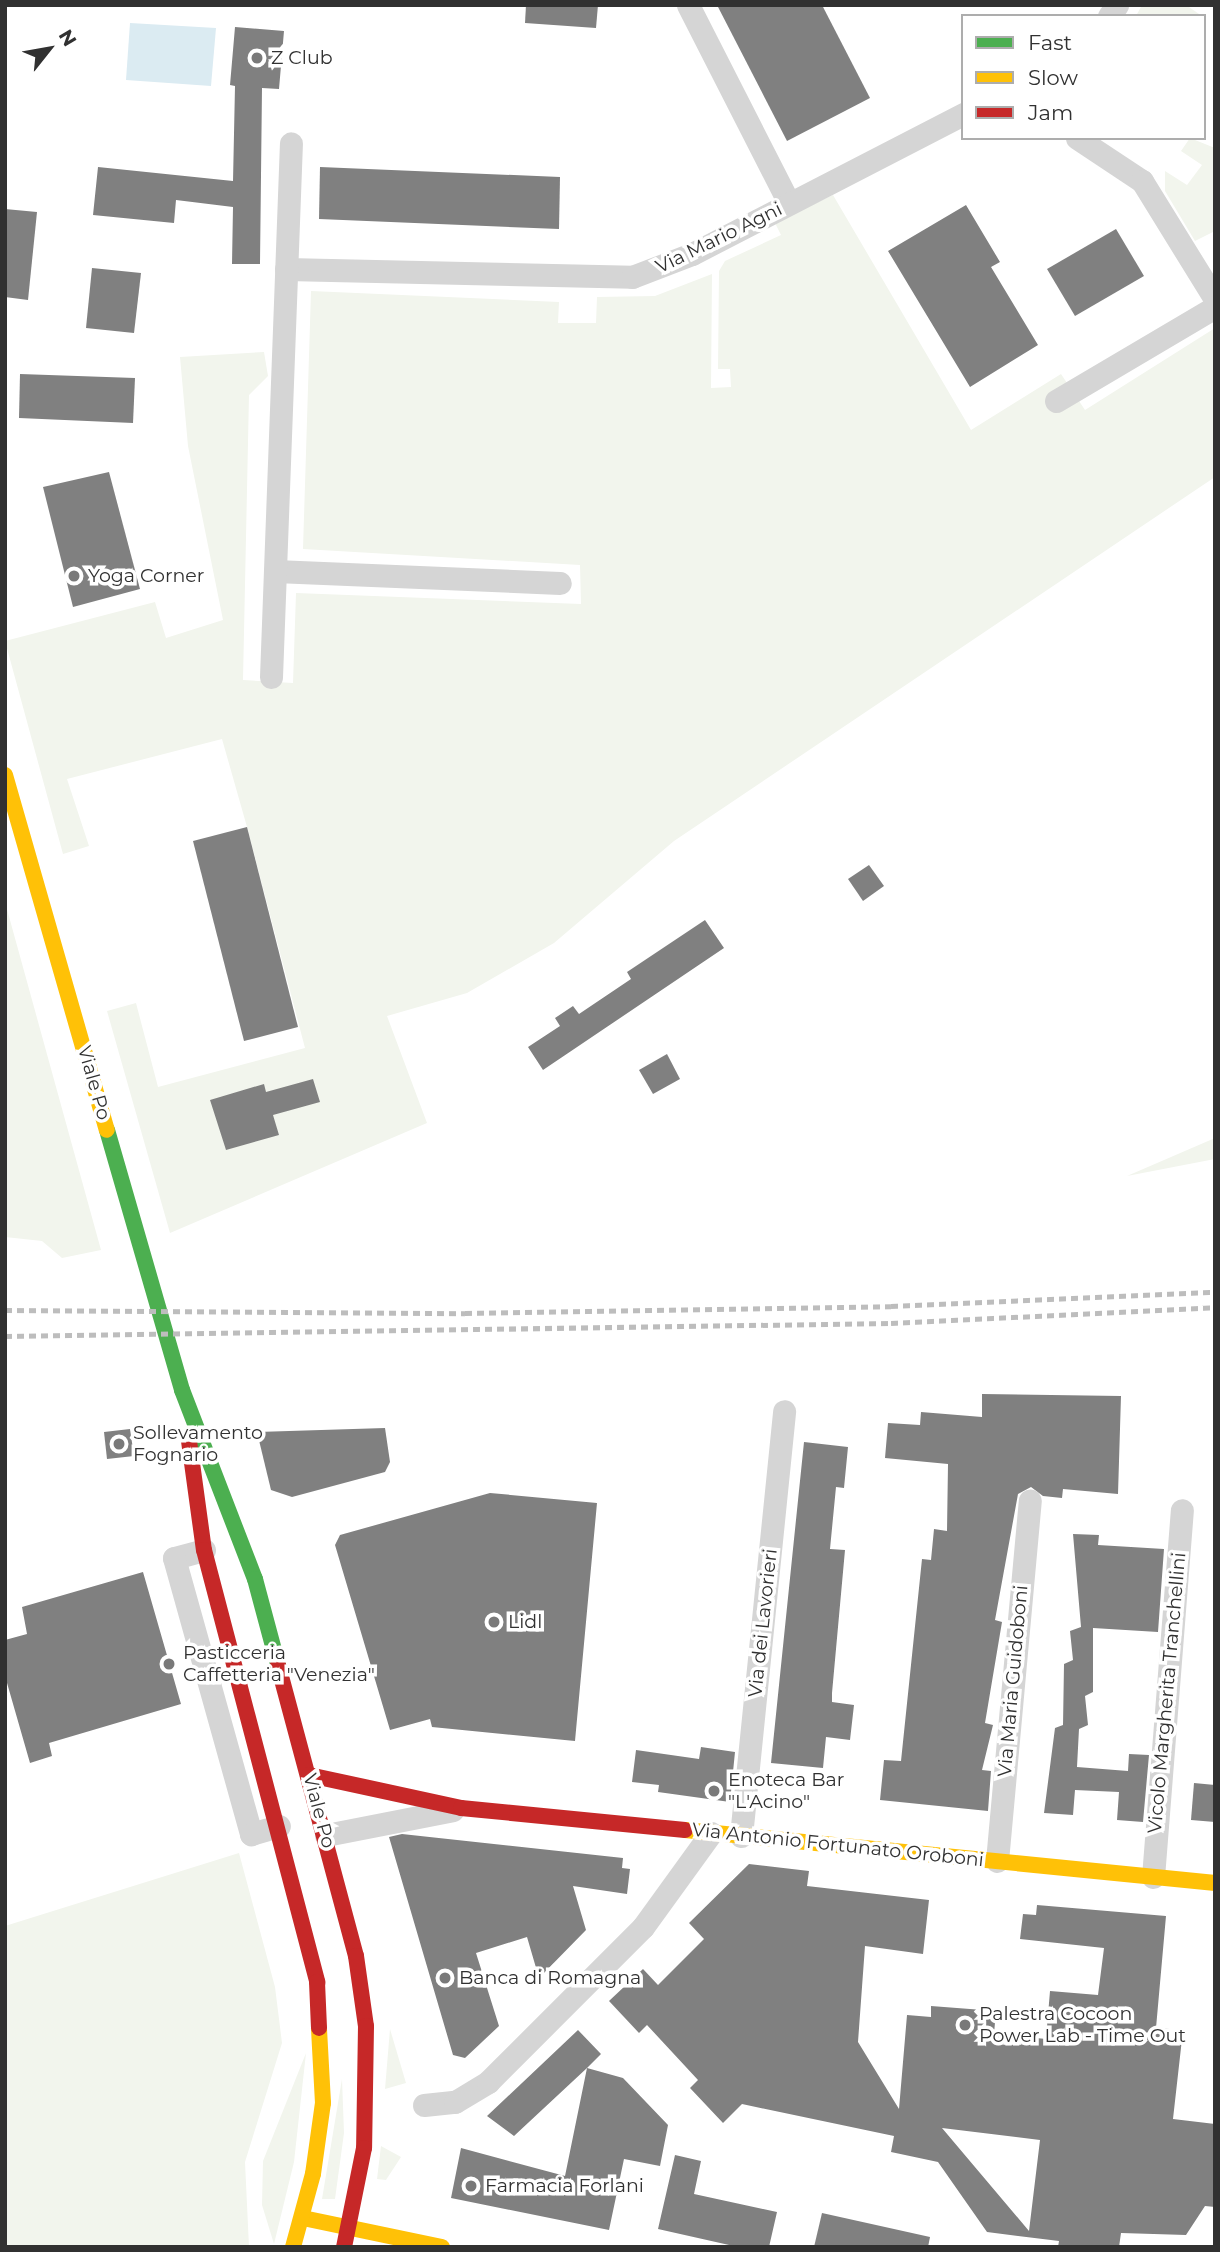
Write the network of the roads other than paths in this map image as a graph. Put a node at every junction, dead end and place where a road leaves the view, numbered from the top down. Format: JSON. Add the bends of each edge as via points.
{"nodes":[{"id":1,"x":688,"y":5,"type":"edge"},
{"id":2,"x":961,"y":115,"type":"edge"},
{"id":3,"x":1080,"y":140,"type":"edge"},
{"id":4,"x":291,"y":143,"type":"dead end"},
{"id":5,"x":789,"y":203,"type":"junction"},
{"id":6,"x":286,"y":270,"type":"junction"},
{"id":7,"x":1215,"y":299,"type":"edge"},
{"id":8,"x":1215,"y":307,"type":"edge"},
{"id":9,"x":1056,"y":401,"type":"dead end"},
{"id":10,"x":275,"y":571,"type":"junction"},
{"id":11,"x":560,"y":583,"type":"dead end"},
{"id":12,"x":271,"y":677,"type":"dead end"},
{"id":13,"x":5,"y":775,"type":"edge"},
{"id":14,"x":182,"y":1390,"type":"junction"},
{"id":15,"x":784,"y":1411,"type":"dead end"},
{"id":16,"x":1030,"y":1501,"type":"dead end"},
{"id":17,"x":1182,"y":1510,"type":"dead end"},
{"id":18,"x":204,"y":1550,"type":"joint"},
{"id":19,"x":309,"y":1775,"type":"junction"},
{"id":20,"x":461,"y":1808,"type":"junction"},
{"id":21,"x":711,"y":1833,"type":"junction"},
{"id":22,"x":741,"y":1836,"type":"junction"},
{"id":23,"x":298,"y":1838,"type":"junction"},
{"id":24,"x":997,"y":1861,"type":"junction"},
{"id":25,"x":1153,"y":1877,"type":"junction"},
{"id":26,"x":1215,"y":1882,"type":"edge"},
{"id":27,"x":424,"y":2105,"type":"dead end"},
{"id":28,"x":303,"y":2218,"type":"junction"},
{"id":29,"x":349,"y":2228,"type":"junction"},
{"id":30,"x":293,"y":2247,"type":"edge"},
{"id":31,"x":344,"y":2247,"type":"edge"},
{"id":32,"x":442,"y":2247,"type":"edge"}],
"edges":[{"from":1,"to":5,"type":"street"},
{"from":2,"to":5,"type":"street","name":"Via Mario Agni"},
{"from":3,"to":7,"type":"street","via":[[1142,181]]},
{"from":4,"to":6,"type":"street"},
{"from":5,"to":6,"type":"street","name":"Via Mario Agni","via":[[692,254],[620,279]]},
{"from":6,"to":10,"type":"street"},
{"from":8,"to":9,"type":"street"},
{"from":10,"to":11,"type":"street"},
{"from":10,"to":12,"type":"street"},
{"from":13,"to":14,"type":"main road","name":"Viale Po"},
{"from":14,"to":18,"type":"main road","name":"Viale Po"},
{"from":14,"to":19,"type":"main road","name":"Viale Po","via":[[255,1579]]},
{"from":15,"to":22,"type":"street","name":"Via dei Lavorieri"},
{"from":16,"to":24,"type":"street","name":"Via Maria Guidoboni"},
{"from":17,"to":25,"type":"street","name":"Vicolo Margherita Tranchellini"},
{"from":18,"to":23,"type":"street","name":"Viale Po","via":[[174,1558],[251,1834]]},
{"from":19,"to":20,"type":"main road","name":"Via Antonio Fortunato Oroboni"},
{"from":19,"to":23,"type":"main road","name":"Viale Po"},
{"from":20,"to":21,"type":"main road","name":"Via Antonio Fortunato Oroboni"},
{"from":20,"to":23,"type":"street","name":"Via Antonio Fortunato Oroboni"},
{"from":21,"to":22,"type":"main road","name":"Via Antonio Fortunato Oroboni"},
{"from":21,"to":27,"type":"street","via":[[643,1927],[488,2082],[455,2102]]},
{"from":22,"to":24,"type":"main road","name":"Via Antonio Fortunato Oroboni"},
{"from":23,"to":28,"type":"main road","name":"Viale Po","via":[[323,2039],[319,2137]]},
{"from":23,"to":29,"type":"main road","name":"Viale Po","via":[[361,1978],[367,2039],[364,2148]]},
{"from":24,"to":25,"type":"main road","name":"Via Antonio Fortunato Oroboni"},
{"from":25,"to":26,"type":"main road","name":"Via Antonio Fortunato Oroboni"},
{"from":28,"to":29,"type":"main road"},
{"from":28,"to":30,"type":"main road","name":"Viale Po"},
{"from":29,"to":31,"type":"main road","name":"Viale Po"},
{"from":29,"to":32,"type":"main road"}]}
